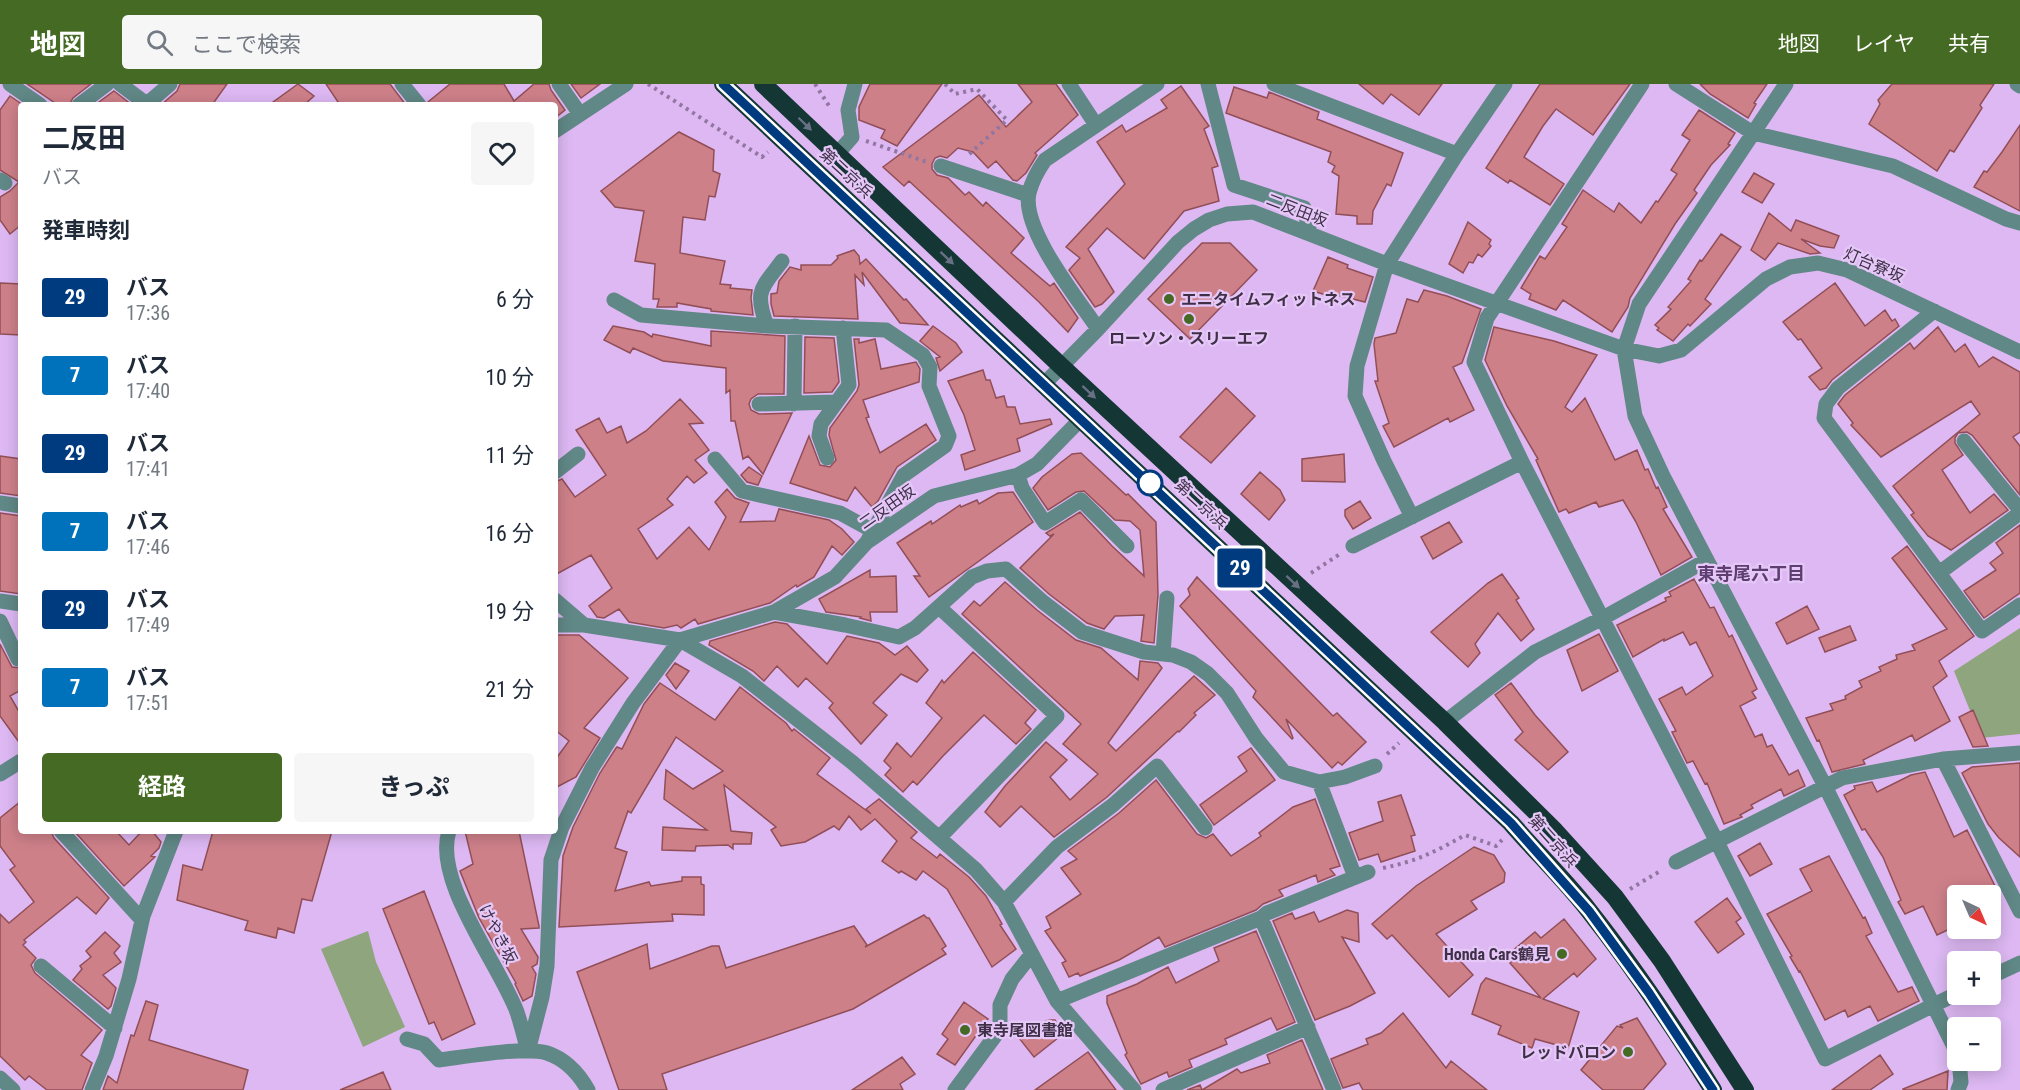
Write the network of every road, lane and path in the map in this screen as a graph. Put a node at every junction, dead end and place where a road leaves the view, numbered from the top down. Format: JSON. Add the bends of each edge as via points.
{"nodes":[{"id":1,"x":10,"y":84,"type":"edge"},
{"id":2,"x":107,"y":84,"type":"edge"},
{"id":3,"x":120,"y":84,"type":"edge"},
{"id":4,"x":170,"y":84,"type":"edge"},
{"id":5,"x":402,"y":84,"type":"edge"},
{"id":6,"x":559,"y":84,"type":"edge"},
{"id":7,"x":626,"y":84,"type":"edge"},
{"id":8,"x":648,"y":84,"type":"edge"},
{"id":9,"x":723,"y":84,"type":"edge"},
{"id":10,"x":763,"y":84,"type":"edge"},
{"id":11,"x":816,"y":84,"type":"edge"},
{"id":12,"x":855,"y":84,"type":"edge"},
{"id":13,"x":945,"y":84,"type":"edge"},
{"id":14,"x":1069,"y":84,"type":"edge"},
{"id":15,"x":1157,"y":84,"type":"edge"},
{"id":16,"x":1208,"y":84,"type":"edge"},
{"id":17,"x":1274,"y":84,"type":"edge"},
{"id":18,"x":1505,"y":84,"type":"edge"},
{"id":19,"x":1642,"y":84,"type":"edge"},
{"id":20,"x":1676,"y":84,"type":"edge"},
{"id":21,"x":1786,"y":84,"type":"edge"},
{"id":22,"x":1302,"y":88,"type":"edge"},
{"id":23,"x":36,"y":102,"type":"edge"},
{"id":24,"x":83,"y":102,"type":"edge"},
{"id":25,"x":143,"y":102,"type":"edge"},
{"id":26,"x":150,"y":102,"type":"edge"},
{"id":27,"x":417,"y":102,"type":"edge"},
{"id":28,"x":580,"y":114,"type":"junction"},
{"id":29,"x":837,"y":117,"type":"dead end"},
{"id":30,"x":1096,"y":125,"type":"junction"},
{"id":31,"x":558,"y":129,"type":"edge"},
{"id":32,"x":1753,"y":133,"type":"junction"},
{"id":33,"x":859,"y":139,"type":"dead end"},
{"id":34,"x":837,"y":154,"type":"junction"},
{"id":35,"x":1457,"y":154,"type":"junction"},
{"id":36,"x":762,"y":157,"type":"dead end"},
{"id":37,"x":947,"y":168,"type":"junction"},
{"id":38,"x":1028,"y":195,"type":"junction"},
{"id":39,"x":2020,"y":223,"type":"edge"},
{"id":40,"x":1310,"y":233,"type":"junction"},
{"id":41,"x":782,"y":261,"type":"dead end"},
{"id":42,"x":1387,"y":264,"type":"junction"},
{"id":43,"x":614,"y":300,"type":"dead end"},
{"id":44,"x":1498,"y":303,"type":"junction"},
{"id":45,"x":1934,"y":311,"type":"junction"},
{"id":46,"x":767,"y":326,"type":"junction"},
{"id":47,"x":795,"y":326,"type":"junction"},
{"id":48,"x":843,"y":328,"type":"junction"},
{"id":49,"x":1098,"y":329,"type":"junction"},
{"id":50,"x":1624,"y":349,"type":"junction"},
{"id":51,"x":2020,"y":352,"type":"edge"},
{"id":52,"x":1061,"y":366,"type":"junction"},
{"id":53,"x":1044,"y":384,"type":"junction"},
{"id":54,"x":836,"y":402,"type":"junction"},
{"id":55,"x":759,"y":404,"type":"dead end"},
{"id":56,"x":794,"y":404,"type":"junction"},
{"id":57,"x":1080,"y":420,"type":"junction"},
{"id":58,"x":1964,"y":441,"type":"dead end"},
{"id":59,"x":578,"y":454,"type":"dead end"},
{"id":60,"x":827,"y":458,"type":"dead end"},
{"id":61,"x":715,"y":459,"type":"dead end"},
{"id":62,"x":1522,"y":462,"type":"junction"},
{"id":63,"x":558,"y":470,"type":"edge"},
{"id":64,"x":1018,"y":475,"type":"junction"},
{"id":65,"x":0,"y":503,"type":"edge"},
{"id":66,"x":18,"y":506,"type":"edge"},
{"id":67,"x":2020,"y":512,"type":"edge"},
{"id":68,"x":1412,"y":517,"type":"junction"},
{"id":69,"x":870,"y":537,"type":"junction"},
{"id":70,"x":1127,"y":546,"type":"dead end"},
{"id":71,"x":1353,"y":546,"type":"joint"},
{"id":72,"x":1707,"y":560,"type":"junction"},
{"id":73,"x":1939,"y":573,"type":"junction"},
{"id":74,"x":1295,"y":584,"type":"junction"},
{"id":75,"x":1167,"y":598,"type":"dead end"},
{"id":76,"x":0,"y":601,"type":"edge"},
{"id":77,"x":558,"y":603,"type":"edge"},
{"id":78,"x":18,"y":604,"type":"edge"},
{"id":79,"x":2020,"y":605,"type":"edge"},
{"id":80,"x":939,"y":607,"type":"junction"},
{"id":81,"x":774,"y":612,"type":"junction"},
{"id":82,"x":1603,"y":618,"type":"junction"},
{"id":83,"x":0,"y":621,"type":"edge"},
{"id":84,"x":558,"y":625,"type":"edge"},
{"id":85,"x":584,"y":626,"type":"junction"},
{"id":86,"x":680,"y":640,"type":"junction"},
{"id":87,"x":1163,"y":654,"type":"junction"},
{"id":88,"x":18,"y":659,"type":"dead end"},
{"id":89,"x":1445,"y":722,"type":"junction"},
{"id":90,"x":2020,"y":753,"type":"edge"},
{"id":91,"x":1944,"y":759,"type":"junction"},
{"id":92,"x":18,"y":763,"type":"edge"},
{"id":93,"x":1375,"y":766,"type":"dead end"},
{"id":94,"x":0,"y":774,"type":"edge"},
{"id":95,"x":1320,"y":782,"type":"junction"},
{"id":96,"x":1825,"y":786,"type":"junction"},
{"id":97,"x":1205,"y":828,"type":"dead end"},
{"id":98,"x":64,"y":834,"type":"edge"},
{"id":99,"x":175,"y":834,"type":"edge"},
{"id":100,"x":449,"y":834,"type":"edge"},
{"id":101,"x":939,"y":838,"type":"junction"},
{"id":102,"x":1717,"y":842,"type":"junction"},
{"id":103,"x":1496,"y":846,"type":"dead end"},
{"id":104,"x":1676,"y":862,"type":"joint"},
{"id":105,"x":1362,"y":874,"type":"junction"},
{"id":106,"x":1615,"y":897,"type":"junction"},
{"id":107,"x":1004,"y":902,"type":"junction"},
{"id":108,"x":2020,"y":911,"type":"edge"},
{"id":109,"x":1261,"y":918,"type":"junction"},
{"id":110,"x":142,"y":920,"type":"junction"},
{"id":111,"x":1031,"y":955,"type":"junction"},
{"id":112,"x":2020,"y":963,"type":"edge"},
{"id":113,"x":41,"y":966,"type":"dead end"},
{"id":114,"x":2001,"y":972,"type":"edge"},
{"id":115,"x":1947,"y":998,"type":"edge"},
{"id":116,"x":1057,"y":1001,"type":"junction"},
{"id":117,"x":1933,"y":1005,"type":"junction"},
{"id":118,"x":1308,"y":1027,"type":"junction"},
{"id":119,"x":115,"y":1028,"type":"junction"},
{"id":120,"x":1947,"y":1033,"type":"edge"},
{"id":121,"x":407,"y":1039,"type":"dead end"},
{"id":122,"x":528,"y":1051,"type":"junction"},
{"id":123,"x":1960,"y":1071,"type":"edge"},
{"id":124,"x":0,"y":1078,"type":"edge"},
{"id":125,"x":13,"y":1090,"type":"edge"},
{"id":126,"x":92,"y":1090,"type":"edge"},
{"id":127,"x":588,"y":1090,"type":"edge"},
{"id":128,"x":955,"y":1090,"type":"edge"},
{"id":129,"x":1134,"y":1090,"type":"edge"},
{"id":130,"x":1163,"y":1090,"type":"edge"},
{"id":131,"x":1334,"y":1090,"type":"edge"},
{"id":132,"x":1713,"y":1090,"type":"edge"},
{"id":133,"x":1745,"y":1090,"type":"edge"},
{"id":134,"x":1958,"y":1090,"type":"edge"}],
"edges":[{"from":1,"to":23,"type":"street"},
{"from":2,"to":24,"type":"street"},
{"from":3,"to":25,"type":"street"},
{"from":4,"to":26,"type":"street"},
{"from":5,"to":27,"type":"street"},
{"from":6,"to":28,"type":"street"},
{"from":7,"to":28,"type":"street"},
{"from":8,"to":36,"type":"path"},
{"from":9,"to":53,"type":"highway","name":"第二京浜"},
{"from":10,"to":34,"type":"highway","name":"第二京浜","one_way":true},
{"from":11,"to":29,"type":"path"},
{"from":12,"to":34,"type":"street","via":[[848,110],[852,137]]},
{"from":13,"to":37,"type":"path","via":[[955,94],[977,89],[1007,120]]},
{"from":14,"to":30,"type":"street"},
{"from":15,"to":30,"type":"street"},
{"from":16,"to":40,"type":"street","via":[[1234,185],[1304,208]]},
{"from":17,"to":22,"type":"street"},
{"from":18,"to":35,"type":"street"},
{"from":19,"to":44,"type":"street"},
{"from":20,"to":32,"type":"street"},
{"from":21,"to":32,"type":"street"},
{"from":22,"to":35,"type":"street"},
{"from":28,"to":31,"type":"street"},
{"from":30,"to":38,"type":"street","via":[[1045,160]]},
{"from":32,"to":39,"type":"street","via":[[1893,166]]},
{"from":32,"to":50,"type":"street","via":[[1639,304]]},
{"from":33,"to":37,"type":"path"},
{"from":34,"to":52,"type":"highway","name":"第二京浜","one_way":true},
{"from":35,"to":42,"type":"street"},
{"from":37,"to":38,"type":"street"},
{"from":38,"to":49,"type":"street","via":[[1032,225],[1046,253]]},
{"from":40,"to":42,"type":"street","name":"二反田坂"},
{"from":40,"to":49,"type":"street","name":"二反田坂","via":[[1253,212],[1209,220],[1178,242]]},
{"from":41,"to":46,"type":"street","via":[[760,290],[759,305]]},
{"from":42,"to":44,"type":"street","name":"二反田坂"},
{"from":42,"to":68,"type":"street","via":[[1357,366],[1355,396]]},
{"from":43,"to":46,"type":"street","via":[[641,315]]},
{"from":44,"to":50,"type":"street","name":"灯台寮坂"},
{"from":44,"to":62,"type":"street","via":[[1487,318],[1473,362]]},
{"from":45,"to":50,"type":"street","name":"灯台寮坂","via":[[1847,270],[1818,263],[1791,267],[1766,279],[1681,350],[1659,356]]},
{"from":45,"to":51,"type":"street","name":"灯台寮坂"},
{"from":45,"to":73,"type":"street","via":[[1838,388],[1826,404],[1824,417]]},
{"from":46,"to":47,"type":"street"},
{"from":47,"to":48,"type":"street"},
{"from":47,"to":56,"type":"street"},
{"from":48,"to":54,"type":"street","via":[[849,386]]},
{"from":48,"to":69,"type":"street","via":[[886,330],[922,355],[930,367],[930,386],[949,436],[945,446],[904,475]]},
{"from":49,"to":52,"type":"street","name":"二反田坂"},
{"from":50,"to":72,"type":"street","via":[[1635,416]]},
{"from":52,"to":53,"type":"street","name":"二反田坂"},
{"from":52,"to":74,"type":"highway","name":"第二京浜","one_way":true},
{"from":53,"to":57,"type":"highway","name":"第二京浜"},
{"from":54,"to":56,"type":"street"},
{"from":54,"to":60,"type":"street","via":[[821,424],[819,436]]},
{"from":55,"to":56,"type":"street"},
{"from":57,"to":64,"type":"street","name":"二反田坂","via":[[1037,464]]},
{"from":57,"to":132,"type":"highway","name":"第二京浜","via":[[1511,823],[1589,911]]},
{"from":58,"to":67,"type":"street"},
{"from":59,"to":63,"type":"street"},
{"from":61,"to":69,"type":"street","via":[[742,491],[840,513]]},
{"from":62,"to":68,"type":"street"},
{"from":62,"to":82,"type":"street"},
{"from":64,"to":69,"type":"street","name":"二反田坂","via":[[934,496]]},
{"from":64,"to":70,"type":"street","via":[[1045,523],[1080,500]]},
{"from":65,"to":66,"type":"street"},
{"from":67,"to":73,"type":"street"},
{"from":68,"to":71,"type":"street"},
{"from":69,"to":81,"type":"street","name":"二反田坂","via":[[836,577]]},
{"from":71,"to":74,"type":"path"},
{"from":72,"to":82,"type":"street"},
{"from":72,"to":96,"type":"street"},
{"from":73,"to":79,"type":"street","via":[[1982,631]]},
{"from":74,"to":89,"type":"highway","name":"第二京浜"},
{"from":75,"to":87,"type":"street"},
{"from":76,"to":78,"type":"street"},
{"from":77,"to":85,"type":"street"},
{"from":80,"to":81,"type":"street","via":[[899,637]]},
{"from":80,"to":87,"type":"street","via":[[972,577],[1006,569],[1082,632],[1144,652]]},
{"from":80,"to":101,"type":"street","via":[[1057,716]]},
{"from":81,"to":86,"type":"street","name":"二反田坂"},
{"from":82,"to":89,"type":"street","via":[[1535,652]]},
{"from":82,"to":102,"type":"street"},
{"from":83,"to":88,"type":"street"},
{"from":84,"to":85,"type":"street"},
{"from":85,"to":86,"type":"street"},
{"from":86,"to":101,"type":"street","via":[[742,676],[853,763]]},
{"from":86,"to":122,"type":"street","via":[[633,703],[592,768],[562,826],[551,860],[547,966]]},
{"from":87,"to":95,"type":"street","via":[[1191,662],[1208,674],[1227,693],[1256,738],[1284,771]]},
{"from":89,"to":106,"type":"highway","name":"第二京浜"},
{"from":90,"to":91,"type":"street"},
{"from":91,"to":96,"type":"street","via":[[1842,778]]},
{"from":91,"to":108,"type":"street"},
{"from":92,"to":94,"type":"street"},
{"from":93,"to":95,"type":"street"},
{"from":95,"to":105,"type":"street"},
{"from":96,"to":102,"type":"street"},
{"from":96,"to":117,"type":"street"},
{"from":97,"to":107,"type":"street","via":[[1157,766],[1057,847]]},
{"from":98,"to":110,"type":"street"},
{"from":99,"to":110,"type":"street"},
{"from":100,"to":122,"type":"street","name":"けやき坂","via":[[446,852],[451,881],[517,1012]]},
{"from":101,"to":107,"type":"street","via":[[976,870]]},
{"from":102,"to":104,"type":"street"},
{"from":102,"to":117,"type":"street","via":[[1825,1059]]},
{"from":103,"to":105,"type":"path","via":[[1466,835],[1411,862]]},
{"from":104,"to":106,"type":"path"},
{"from":105,"to":109,"type":"street"},
{"from":106,"to":133,"type":"highway","name":"第二京浜"},
{"from":107,"to":111,"type":"street"},
{"from":109,"to":116,"type":"street"},
{"from":109,"to":118,"type":"street"},
{"from":110,"to":119,"type":"street"},
{"from":111,"to":116,"type":"street"},
{"from":111,"to":128,"type":"street","via":[[1012,979],[1000,1005],[996,1036]]},
{"from":112,"to":114,"type":"street"},
{"from":113,"to":119,"type":"street"},
{"from":115,"to":117,"type":"street"},
{"from":116,"to":129,"type":"street"},
{"from":117,"to":120,"type":"street"},
{"from":118,"to":130,"type":"street"},
{"from":118,"to":131,"type":"street"},
{"from":119,"to":126,"type":"street"},
{"from":121,"to":122,"type":"street","via":[[424,1044],[439,1060]]},
{"from":122,"to":127,"type":"street","via":[[547,1053],[571,1068]]},
{"from":123,"to":134,"type":"street"},
{"from":124,"to":125,"type":"street"}]}
